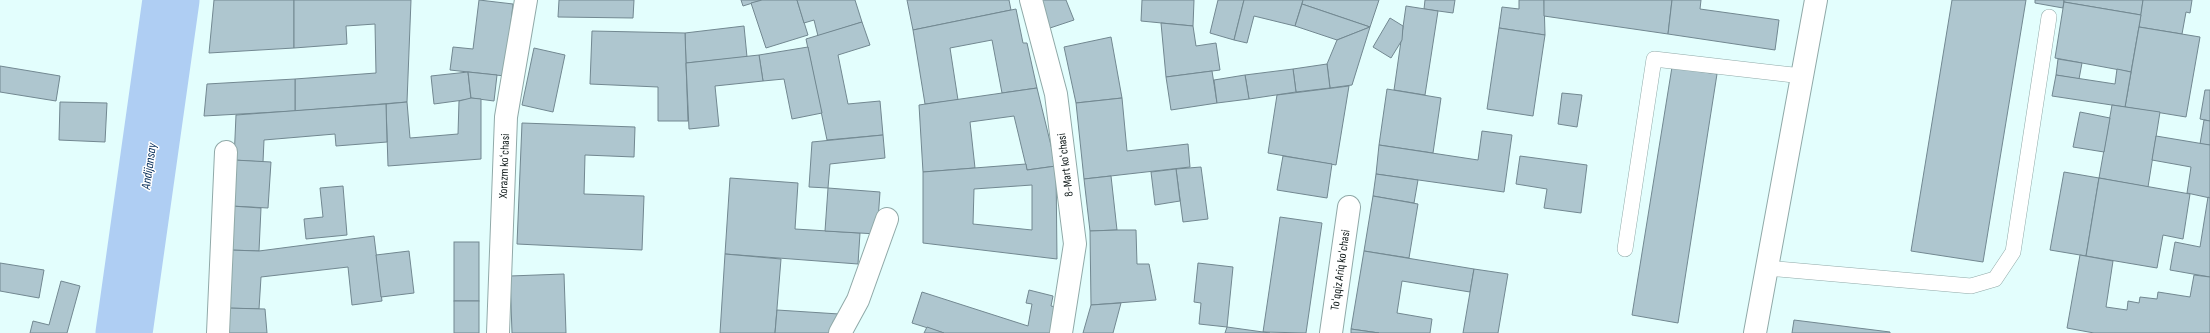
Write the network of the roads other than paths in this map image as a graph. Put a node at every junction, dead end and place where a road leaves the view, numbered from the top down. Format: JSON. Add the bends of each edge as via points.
{"nodes":[{"id":1,"x":526,"y":0,"type":"edge"},
{"id":2,"x":1031,"y":0,"type":"edge"},
{"id":3,"x":1816,"y":0,"type":"edge"},
{"id":4,"x":2049,"y":17,"type":"dead end"},
{"id":5,"x":1802,"y":76,"type":"junction"},
{"id":6,"x":226,"y":152,"type":"dead end"},
{"id":7,"x":1349,"y":207,"type":"dead end"},
{"id":8,"x":888,"y":219,"type":"dead end"},
{"id":9,"x":1625,"y":249,"type":"dead end"},
{"id":10,"x":1767,"y":268,"type":"junction"},
{"id":11,"x":218,"y":333,"type":"edge"},
{"id":12,"x":498,"y":333,"type":"edge"},
{"id":13,"x":840,"y":333,"type":"edge"},
{"id":14,"x":1061,"y":333,"type":"edge"},
{"id":15,"x":1331,"y":333,"type":"edge"},
{"id":16,"x":1755,"y":333,"type":"edge"}],
"edges":[{"from":1,"to":12,"type":"street","name":"Xorazm koʻchasi","via":[[506,117]]},
{"from":2,"to":14,"type":"street","name":"8-Mart koʻchasi","via":[[1056,94],[1075,244]]},
{"from":3,"to":5,"type":"street"},
{"from":4,"to":10,"type":"lane","via":[[2013,252],[1995,279],[1971,286]]},
{"from":5,"to":9,"type":"lane","via":[[1654,60]]},
{"from":5,"to":10,"type":"street"},
{"from":6,"to":11,"type":"street"},
{"from":7,"to":15,"type":"street","name":"Toʻqqiz Ariq koʻchasi"},
{"from":8,"to":13,"type":"street","via":[[858,300]]},
{"from":10,"to":16,"type":"street"}]}
